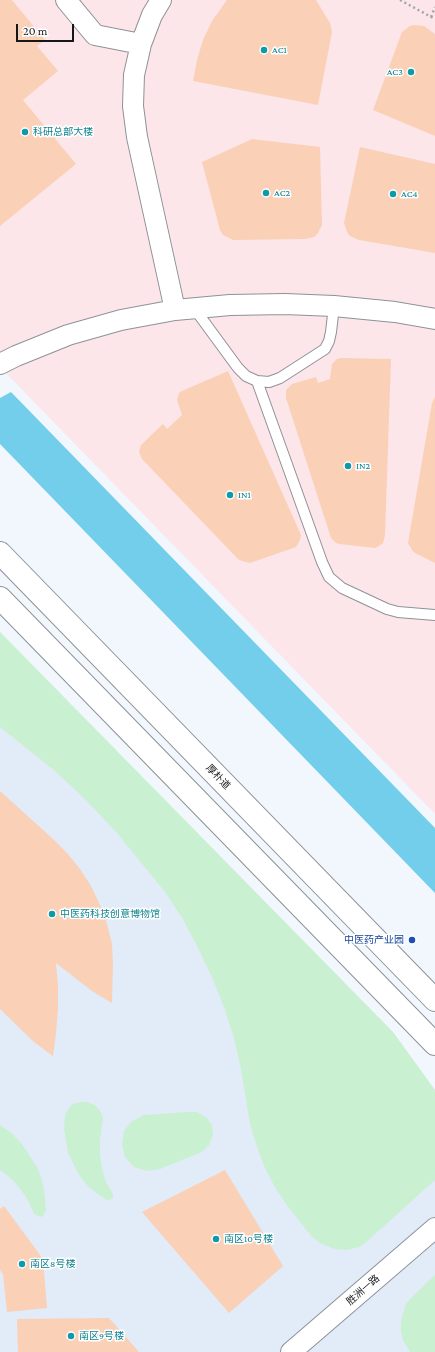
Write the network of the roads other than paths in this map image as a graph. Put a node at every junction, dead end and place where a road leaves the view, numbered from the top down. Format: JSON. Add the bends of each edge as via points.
{"nodes":[{"id":1,"x":66,"y":0,"type":"edge"},
{"id":2,"x":161,"y":0,"type":"edge"},
{"id":3,"x":141,"y":44,"type":"junction"},
{"id":4,"x":334,"y":306,"type":"junction"},
{"id":5,"x":184,"y":309,"type":"junction"},
{"id":6,"x":435,"y":319,"type":"edge"},
{"id":7,"x":0,"y":364,"type":"edge"},
{"id":8,"x":257,"y":381,"type":"junction"},
{"id":9,"x":0,"y":553,"type":"edge"},
{"id":10,"x":0,"y":598,"type":"edge"},
{"id":11,"x":435,"y":615,"type":"edge"},
{"id":12,"x":435,"y":1000,"type":"edge"},
{"id":13,"x":435,"y":1044,"type":"edge"},
{"id":14,"x":435,"y":1228,"type":"edge"},
{"id":15,"x":291,"y":1352,"type":"edge"}],
"edges":[{"from":1,"to":3,"type":"street","via":[[95,35]]},
{"from":2,"to":3,"type":"street"},
{"from":3,"to":5,"type":"street","via":[[134,75],[133,106],[137,137]]},
{"from":4,"to":5,"type":"street","via":[[230,305]]},
{"from":4,"to":6,"type":"street"},
{"from":4,"to":8,"type":"lane","via":[[331,332],[325,348],[280,378],[269,382]]},
{"from":5,"to":7,"type":"street","via":[[121,320],[68,336]]},
{"from":5,"to":8,"type":"lane","via":[[246,376]]},
{"from":8,"to":11,"type":"lane","via":[[329,577],[342,588],[387,609]]},
{"from":9,"to":12,"type":"main road","name":"厚朴道"},
{"from":10,"to":13,"type":"main road"},
{"from":14,"to":15,"type":"street","name":"胜洲一路"}]}
